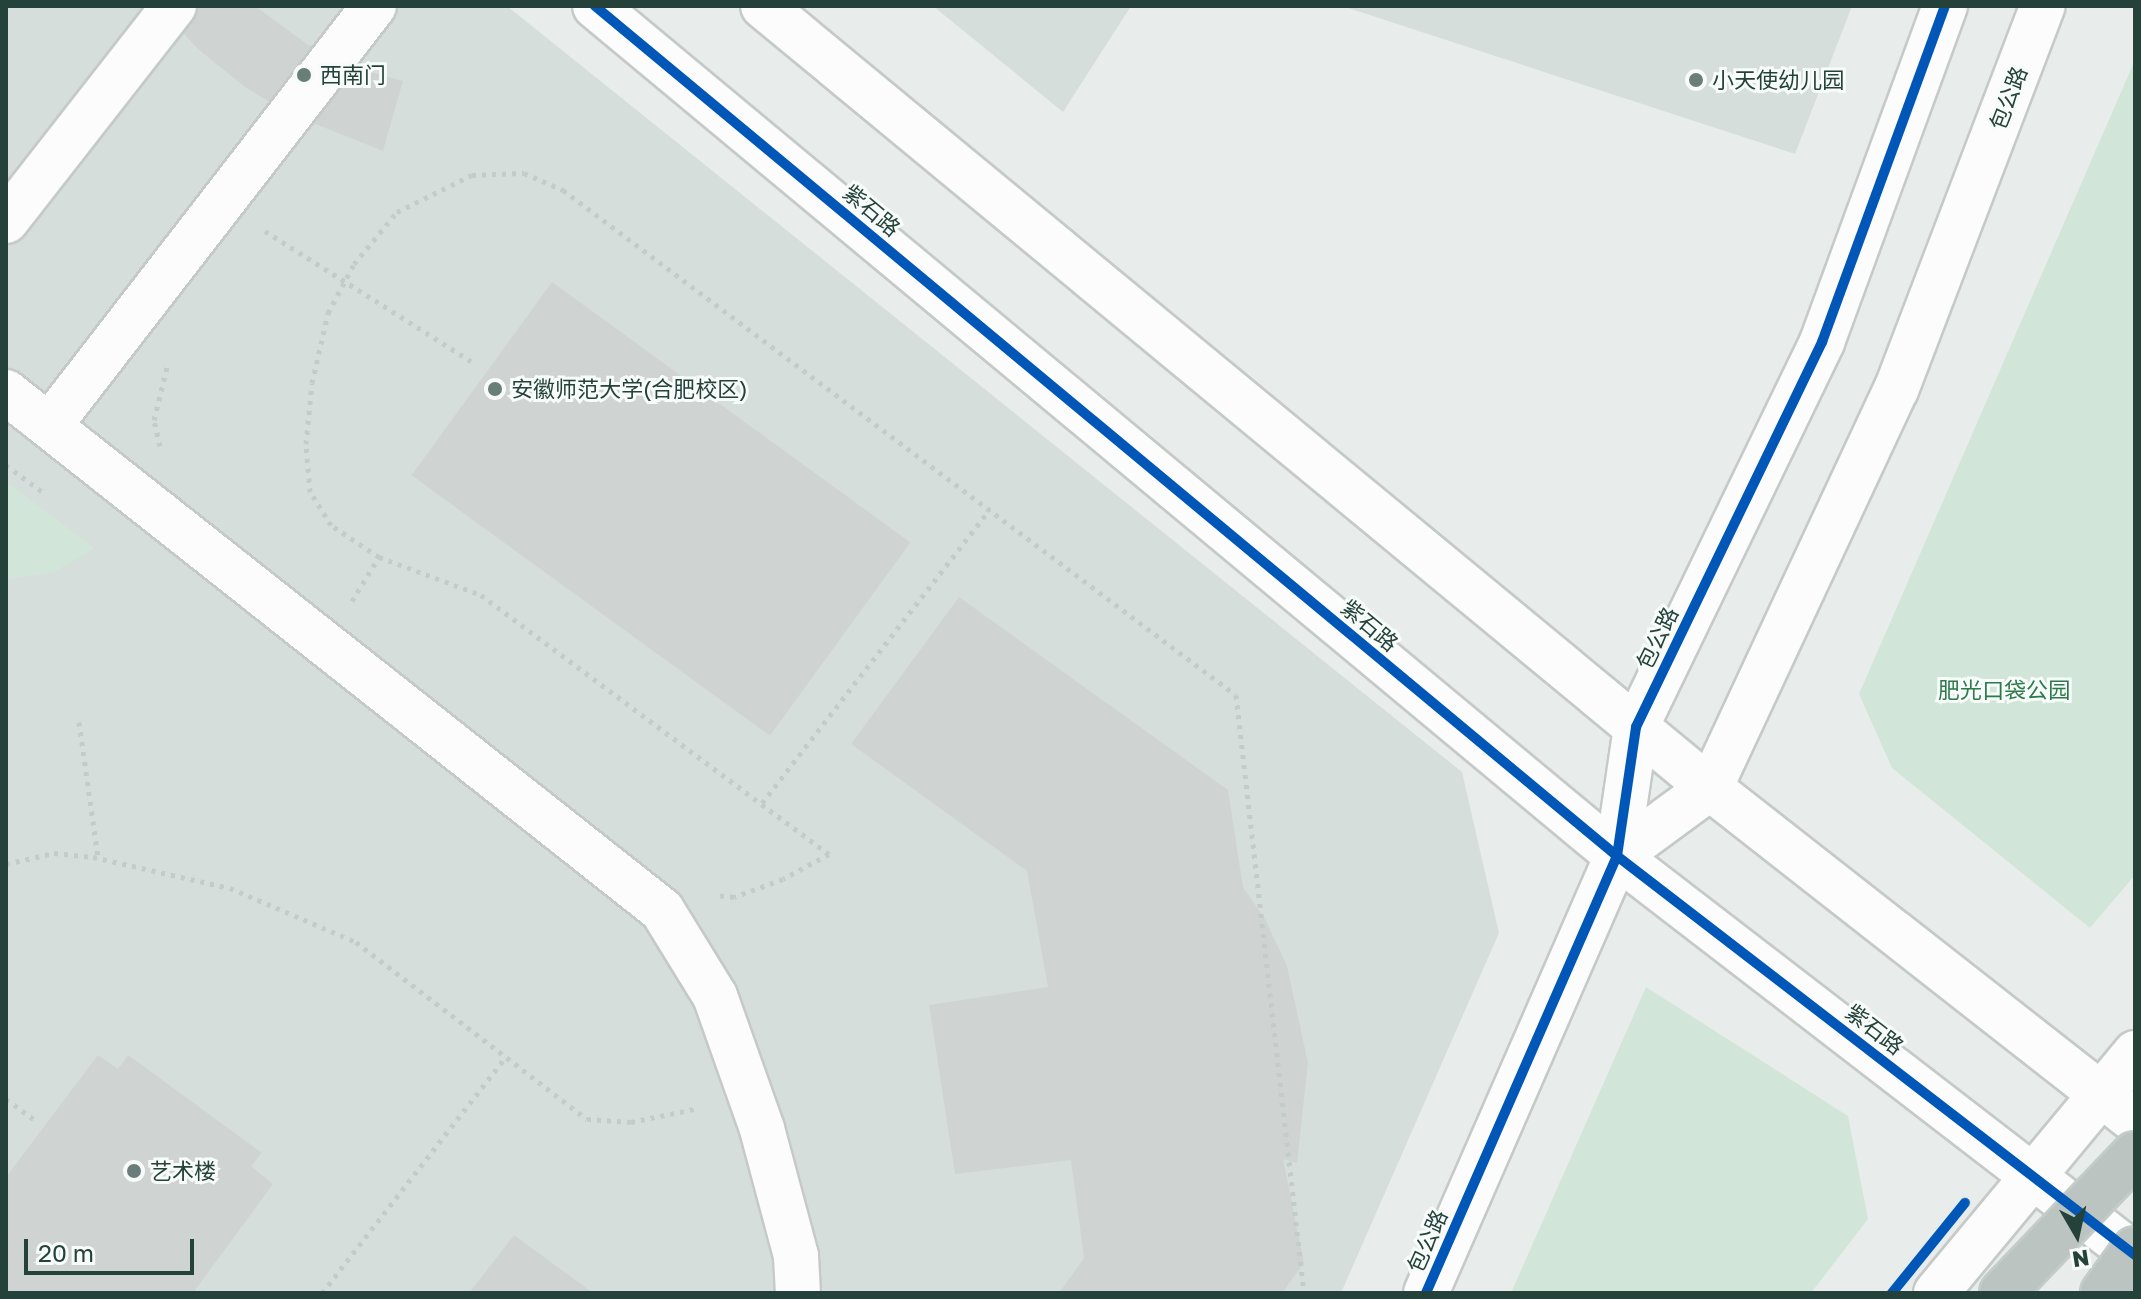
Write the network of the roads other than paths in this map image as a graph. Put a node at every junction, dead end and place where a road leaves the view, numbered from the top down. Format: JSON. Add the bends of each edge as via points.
{"nodes":[{"id":1,"x":174,"y":6,"type":"edge"},
{"id":2,"x":374,"y":6,"type":"edge"},
{"id":3,"x":595,"y":6,"type":"edge"},
{"id":4,"x":763,"y":6,"type":"edge"},
{"id":5,"x":1945,"y":6,"type":"edge"},
{"id":6,"x":2043,"y":6,"type":"edge"},
{"id":7,"x":6,"y":221,"type":"edge"},
{"id":8,"x":6,"y":392,"type":"edge"},
{"id":9,"x":49,"y":426,"type":"junction"},
{"id":10,"x":1636,"y":727,"type":"junction"},
{"id":11,"x":1710,"y":788,"type":"junction"},
{"id":12,"x":1617,"y":856,"type":"junction"},
{"id":13,"x":2135,"y":1053,"type":"edge"},
{"id":14,"x":2100,"y":1094,"type":"junction"},
{"id":15,"x":2135,"y":1121,"type":"edge"},
{"id":16,"x":2135,"y":1154,"type":"edge"},
{"id":17,"x":2032,"y":1176,"type":"junction"},
{"id":18,"x":2135,"y":1252,"type":"edge"},
{"id":19,"x":798,"y":1293,"type":"edge"},
{"id":20,"x":1426,"y":1293,"type":"edge"},
{"id":21,"x":1936,"y":1293,"type":"edge"},
{"id":22,"x":2002,"y":1293,"type":"edge"},
{"id":23,"x":2103,"y":1293,"type":"edge"}],
"edges":[{"from":1,"to":7,"type":"street"},
{"from":2,"to":9,"type":"street"},
{"from":3,"to":12,"type":"street","name":"紫石路"},
{"from":4,"to":10,"type":"street"},
{"from":5,"to":10,"type":"street","name":"包公路","via":[[1822,342]]},
{"from":6,"to":11,"type":"street","name":"包公路","via":[[1896,390]]},
{"from":8,"to":9,"type":"street"},
{"from":9,"to":19,"type":"street","via":[[662,910],[715,996],[796,1256]]},
{"from":10,"to":11,"type":"street"},
{"from":10,"to":12,"type":"street","name":"包公路"},
{"from":11,"to":12,"type":"street","name":"包公路"},
{"from":11,"to":14,"type":"street"},
{"from":12,"to":17,"type":"street","name":"紫石路"},
{"from":12,"to":20,"type":"street","name":"包公路"},
{"from":13,"to":14,"type":"street"},
{"from":14,"to":15,"type":"street"},
{"from":14,"to":17,"type":"street"},
{"from":16,"to":22,"type":"highway","bridge":true},
{"from":17,"to":18,"type":"street","name":"紫石路"},
{"from":17,"to":21,"type":"street"},
{"from":18,"to":23,"type":"highway","bridge":true}]}
